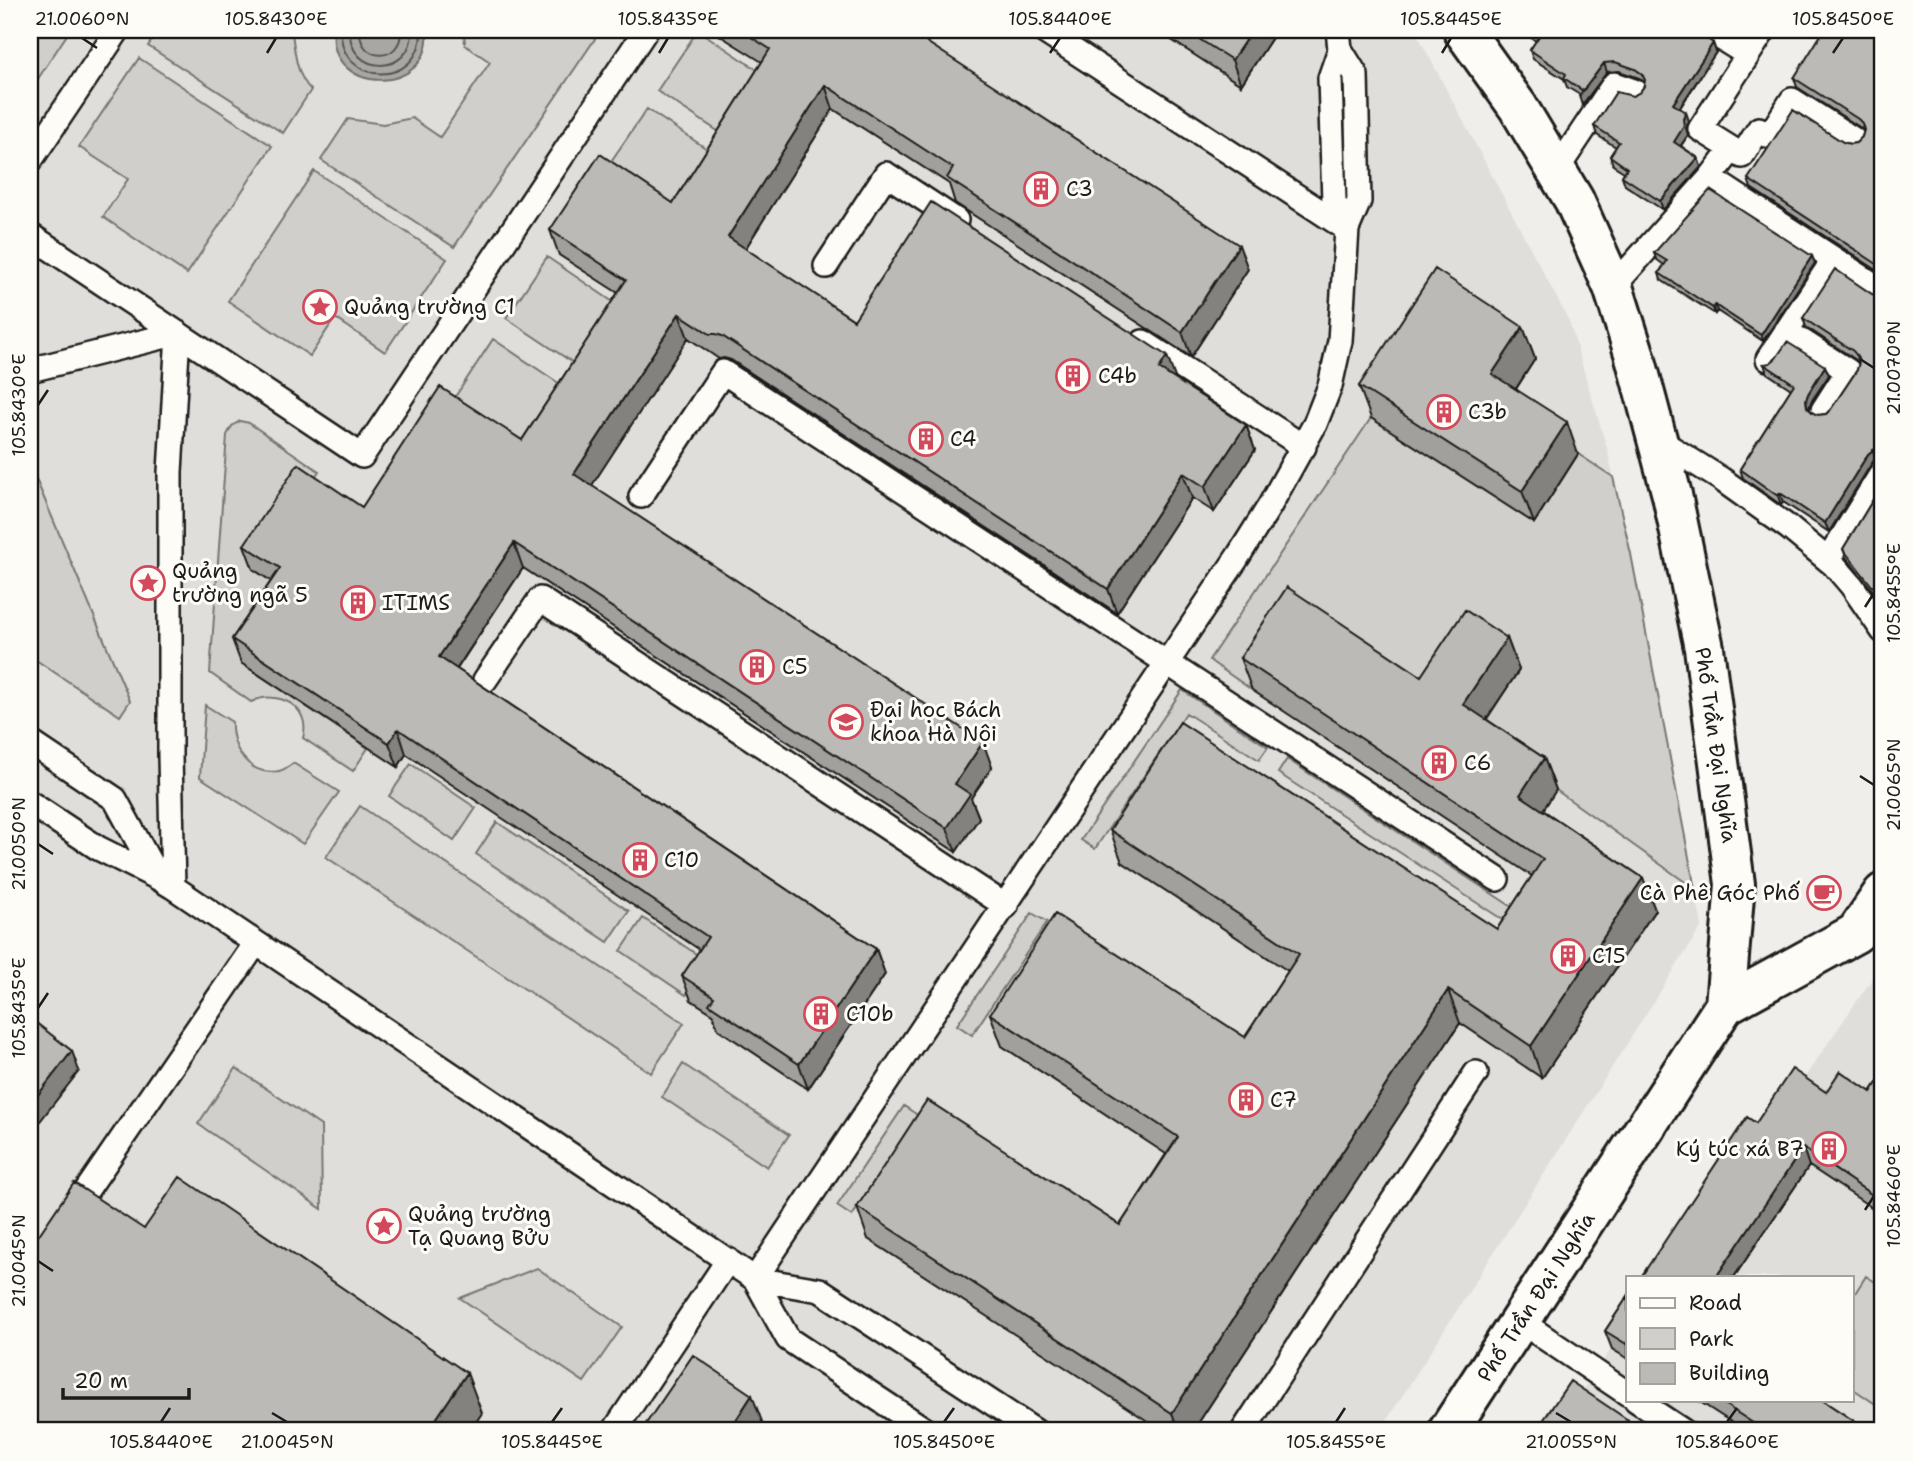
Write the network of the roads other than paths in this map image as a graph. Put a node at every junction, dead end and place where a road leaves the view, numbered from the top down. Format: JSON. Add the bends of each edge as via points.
{"nodes":[{"id":1,"x":118,"y":30,"type":"edge"},
{"id":2,"x":646,"y":30,"type":"edge"},
{"id":3,"x":1042,"y":30,"type":"edge"},
{"id":4,"x":1708,"y":30,"type":"edge"},
{"id":5,"x":1764,"y":30,"type":"edge"},
{"id":6,"x":1471,"y":34,"type":"edge"},
{"id":7,"x":1339,"y":39,"type":"edge"},
{"id":8,"x":1748,"y":55,"type":"junction"},
{"id":9,"x":1634,"y":91,"type":"dead end"},
{"id":10,"x":1853,"y":139,"type":"dead end"},
{"id":11,"x":1732,"y":149,"type":"junction"},
{"id":12,"x":30,"y":161,"type":"edge"},
{"id":13,"x":1556,"y":171,"type":"junction"},
{"id":14,"x":1710,"y":178,"type":"junction"},
{"id":15,"x":1347,"y":229,"type":"junction"},
{"id":16,"x":30,"y":235,"type":"edge"},
{"id":17,"x":979,"y":235,"type":"edge"},
{"id":18,"x":1834,"y":259,"type":"junction"},
{"id":19,"x":826,"y":266,"type":"dead end"},
{"id":20,"x":1613,"y":287,"type":"junction"},
{"id":21,"x":1883,"y":291,"type":"edge"},
{"id":22,"x":1786,"y":331,"type":"junction"},
{"id":23,"x":178,"y":333,"type":"junction"},
{"id":24,"x":1130,"y":333,"type":"edge"},
{"id":25,"x":1768,"y":359,"type":"dead end"},
{"id":26,"x":30,"y":370,"type":"edge"},
{"id":27,"x":1823,"y":410,"type":"dead end"},
{"id":28,"x":1657,"y":439,"type":"junction"},
{"id":29,"x":1304,"y":447,"type":"junction"},
{"id":30,"x":1883,"y":471,"type":"edge"},
{"id":31,"x":641,"y":496,"type":"dead end"},
{"id":32,"x":1828,"y":560,"type":"junction"},
{"id":33,"x":1883,"y":631,"type":"edge"},
{"id":34,"x":1167,"y":664,"type":"junction"},
{"id":35,"x":485,"y":680,"type":"dead end"},
{"id":36,"x":30,"y":742,"type":"edge"},
{"id":37,"x":30,"y":803,"type":"edge"},
{"id":38,"x":1497,"y":879,"type":"edge"},
{"id":39,"x":166,"y":883,"type":"junction"},
{"id":40,"x":1883,"y":893,"type":"edge"},
{"id":41,"x":1006,"y":906,"type":"junction"},
{"id":42,"x":256,"y":943,"type":"junction"},
{"id":43,"x":1725,"y":1005,"type":"junction"},
{"id":44,"x":1476,"y":1073,"type":"dead end"},
{"id":45,"x":60,"y":1229,"type":"edge"},
{"id":46,"x":728,"y":1260,"type":"junction"},
{"id":47,"x":755,"y":1279,"type":"junction"},
{"id":48,"x":1520,"y":1321,"type":"junction"},
{"id":49,"x":1626,"y":1393,"type":"edge"},
{"id":50,"x":1639,"y":1402,"type":"edge"},
{"id":51,"x":614,"y":1431,"type":"edge"},
{"id":52,"x":927,"y":1431,"type":"edge"},
{"id":53,"x":1035,"y":1431,"type":"edge"},
{"id":54,"x":1243,"y":1431,"type":"edge"},
{"id":55,"x":1448,"y":1431,"type":"edge"},
{"id":56,"x":1683,"y":1431,"type":"edge"}],
"edges":[{"from":1,"to":12,"type":"lane"},
{"from":2,"to":23,"type":"lane","via":[[362,456]]},
{"from":3,"to":15,"type":"lane"},
{"from":4,"to":8,"type":"lane"},
{"from":5,"to":8,"type":"lane"},
{"from":6,"to":13,"type":"street","name":"Phố Trần Đại Nghĩa"},
{"from":7,"to":15,"type":"lane","via":[[1330,78],[1334,202]]},
{"from":8,"to":11,"type":"lane","via":[[1700,129]]},
{"from":9,"to":13,"type":"lane","via":[[1614,84]]},
{"from":10,"to":11,"type":"lane","via":[[1792,100],[1769,136],[1759,129],[1742,156]]},
{"from":11,"to":14,"type":"lane"},
{"from":13,"to":20,"type":"street","name":"Phố Trần Đại Nghĩa"},
{"from":14,"to":18,"type":"lane"},
{"from":14,"to":20,"type":"lane"},
{"from":15,"to":29,"type":"lane","via":[[1340,341],[1330,386]]},
{"from":16,"to":23,"type":"lane"},
{"from":17,"to":19,"type":"lane","via":[[886,174]]},
{"from":18,"to":21,"type":"lane"},
{"from":18,"to":22,"type":"lane"},
{"from":20,"to":28,"type":"street","name":"Phố Trần Đại Nghĩa"},
{"from":22,"to":25,"type":"lane"},
{"from":22,"to":27,"type":"lane","via":[[1848,371]]},
{"from":23,"to":26,"type":"lane"},
{"from":23,"to":39,"type":"lane","via":[[170,472]]},
{"from":24,"to":29,"type":"lane"},
{"from":28,"to":32,"type":"lane","via":[[1743,495]]},
{"from":28,"to":43,"type":"street","name":"Phố Trần Đại Nghĩa","via":[[1704,648],[1735,884]]},
{"from":29,"to":34,"type":"lane"},
{"from":30,"to":32,"type":"lane"},
{"from":31,"to":34,"type":"lane","via":[[723,372]]},
{"from":32,"to":33,"type":"lane"},
{"from":34,"to":38,"type":"lane"},
{"from":34,"to":41,"type":"lane"},
{"from":35,"to":41,"type":"lane","via":[[540,599]]},
{"from":36,"to":39,"type":"lane","via":[[115,799]]},
{"from":37,"to":39,"type":"lane","via":[[98,848]]},
{"from":39,"to":42,"type":"lane"},
{"from":40,"to":43,"type":"street","via":[[1856,933]]},
{"from":41,"to":47,"type":"lane"},
{"from":42,"to":45,"type":"lane"},
{"from":42,"to":46,"type":"lane"},
{"from":43,"to":48,"type":"street","name":"Phố Trần Đại Nghĩa"},
{"from":44,"to":54,"type":"lane"},
{"from":46,"to":47,"type":"lane"},
{"from":46,"to":51,"type":"lane"},
{"from":47,"to":52,"type":"lane","via":[[788,1339]]},
{"from":47,"to":53,"type":"lane","via":[[820,1290]]},
{"from":48,"to":49,"type":"lane"},
{"from":48,"to":55,"type":"street","name":"Phố Trần Đại Nghĩa"},
{"from":50,"to":56,"type":"lane"}]}
